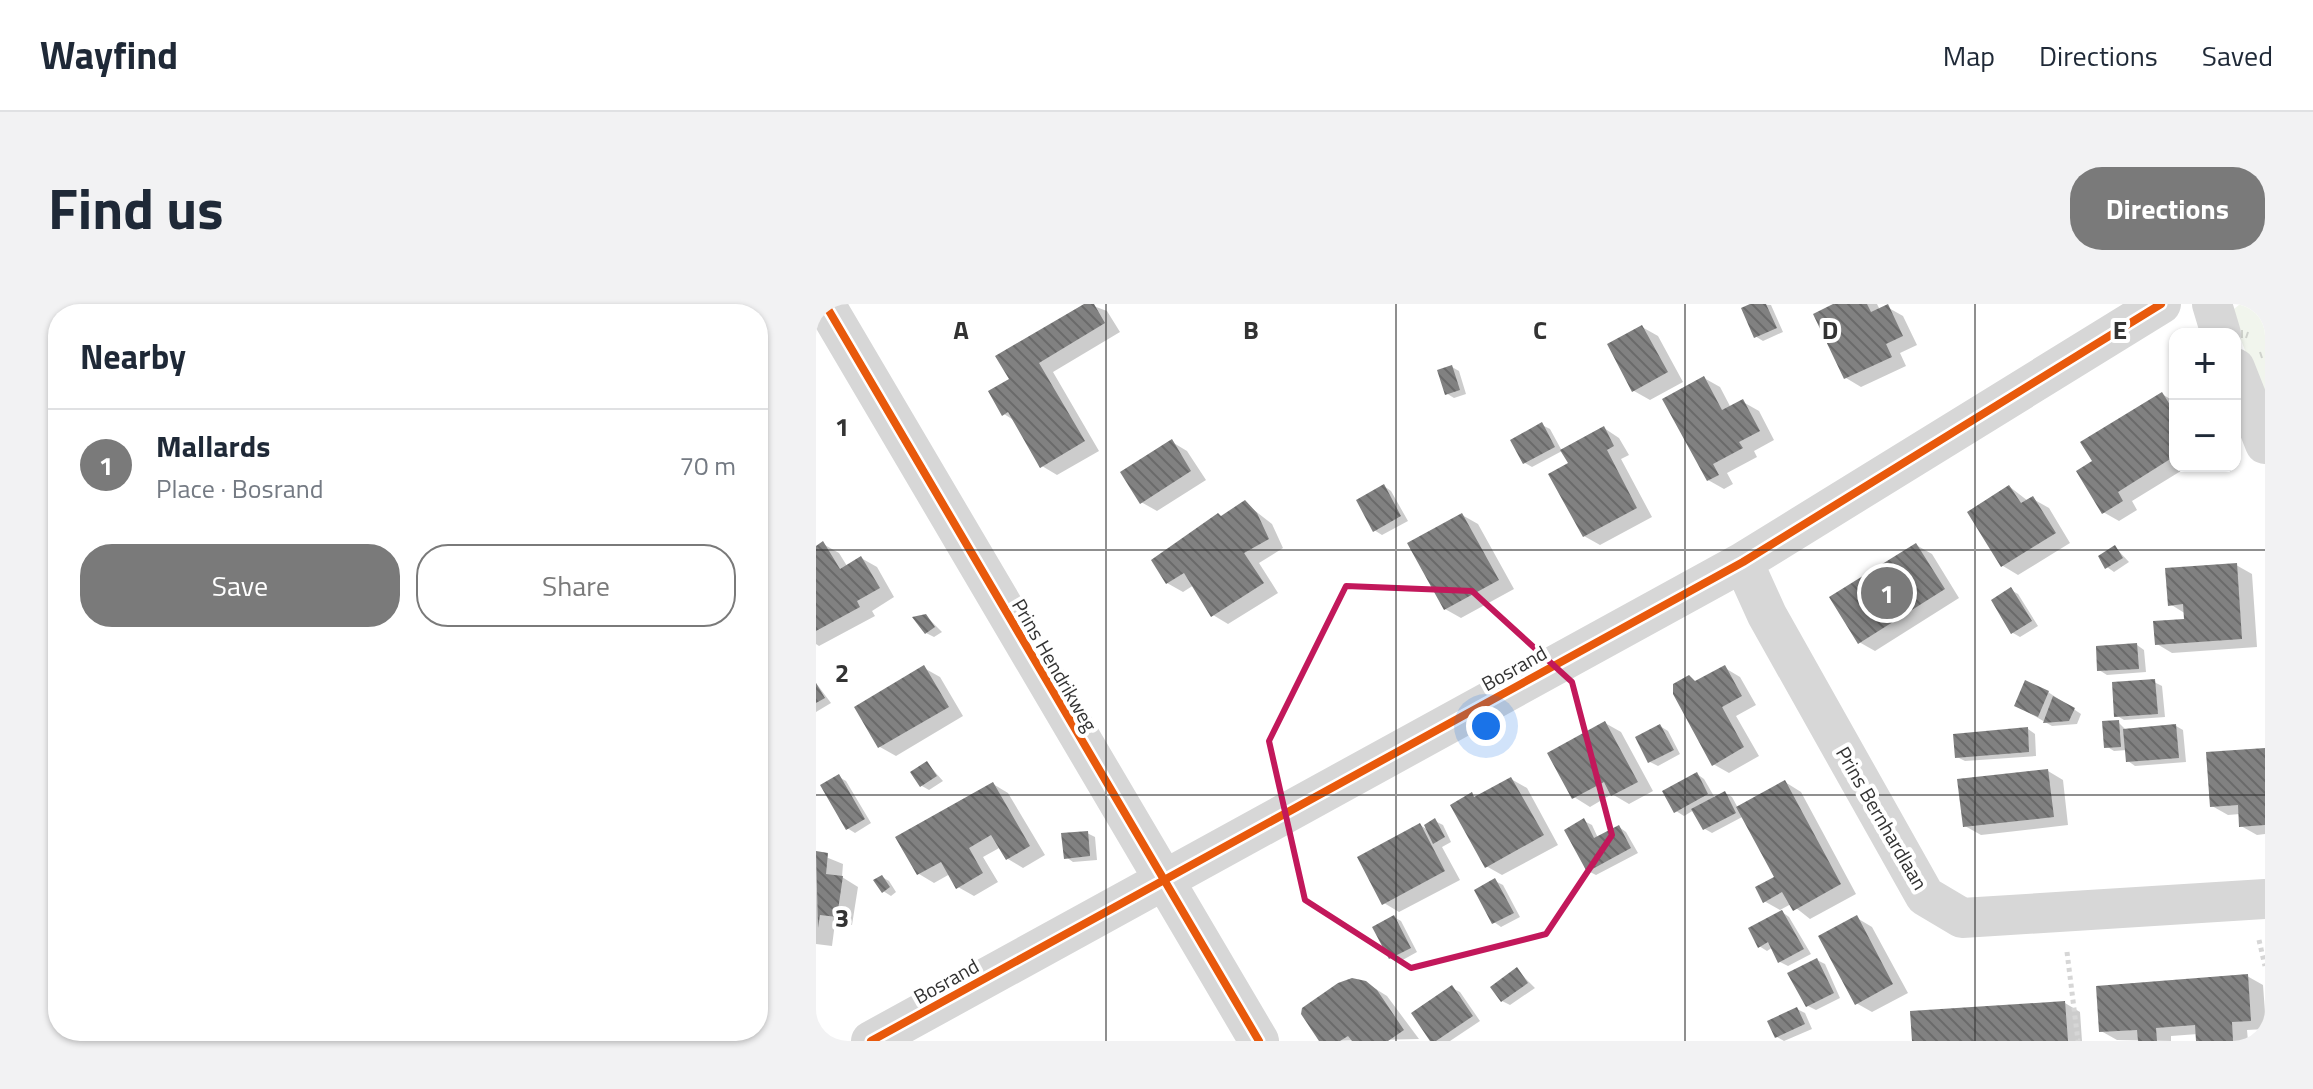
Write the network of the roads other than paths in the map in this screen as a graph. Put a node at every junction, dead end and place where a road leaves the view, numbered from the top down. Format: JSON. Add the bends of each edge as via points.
{"nodes":[{"id":1,"x":825,"y":304,"type":"edge"},
{"id":2,"x":2161,"y":304,"type":"edge"},
{"id":3,"x":2212,"y":304,"type":"edge"},
{"id":4,"x":2219,"y":328,"type":"edge"},
{"id":5,"x":2241,"y":383,"type":"edge"},
{"id":6,"x":2265,"y":444,"type":"edge"},
{"id":7,"x":1743,"y":562,"type":"junction"},
{"id":8,"x":1162,"y":879,"type":"junction"},
{"id":9,"x":2265,"y":899,"type":"edge"},
{"id":10,"x":871,"y":1041,"type":"edge"},
{"id":11,"x":1259,"y":1041,"type":"edge"}],
"edges":[{"from":1,"to":8,"type":"street","name":"Prins Hendrikweg"},
{"from":2,"to":7,"type":"street","name":"Bosrand"},
{"from":3,"to":4,"type":"street"},
{"from":5,"to":6,"type":"street"},
{"from":7,"to":8,"type":"street","name":"Bosrand"},
{"from":7,"to":9,"type":"street","name":"Prins Bernhardlaan","via":[[1767,615],[1925,896],[1962,918]]},
{"from":8,"to":10,"type":"street","name":"Bosrand"},
{"from":8,"to":11,"type":"street","name":"Prins Hendrikweg"}]}
